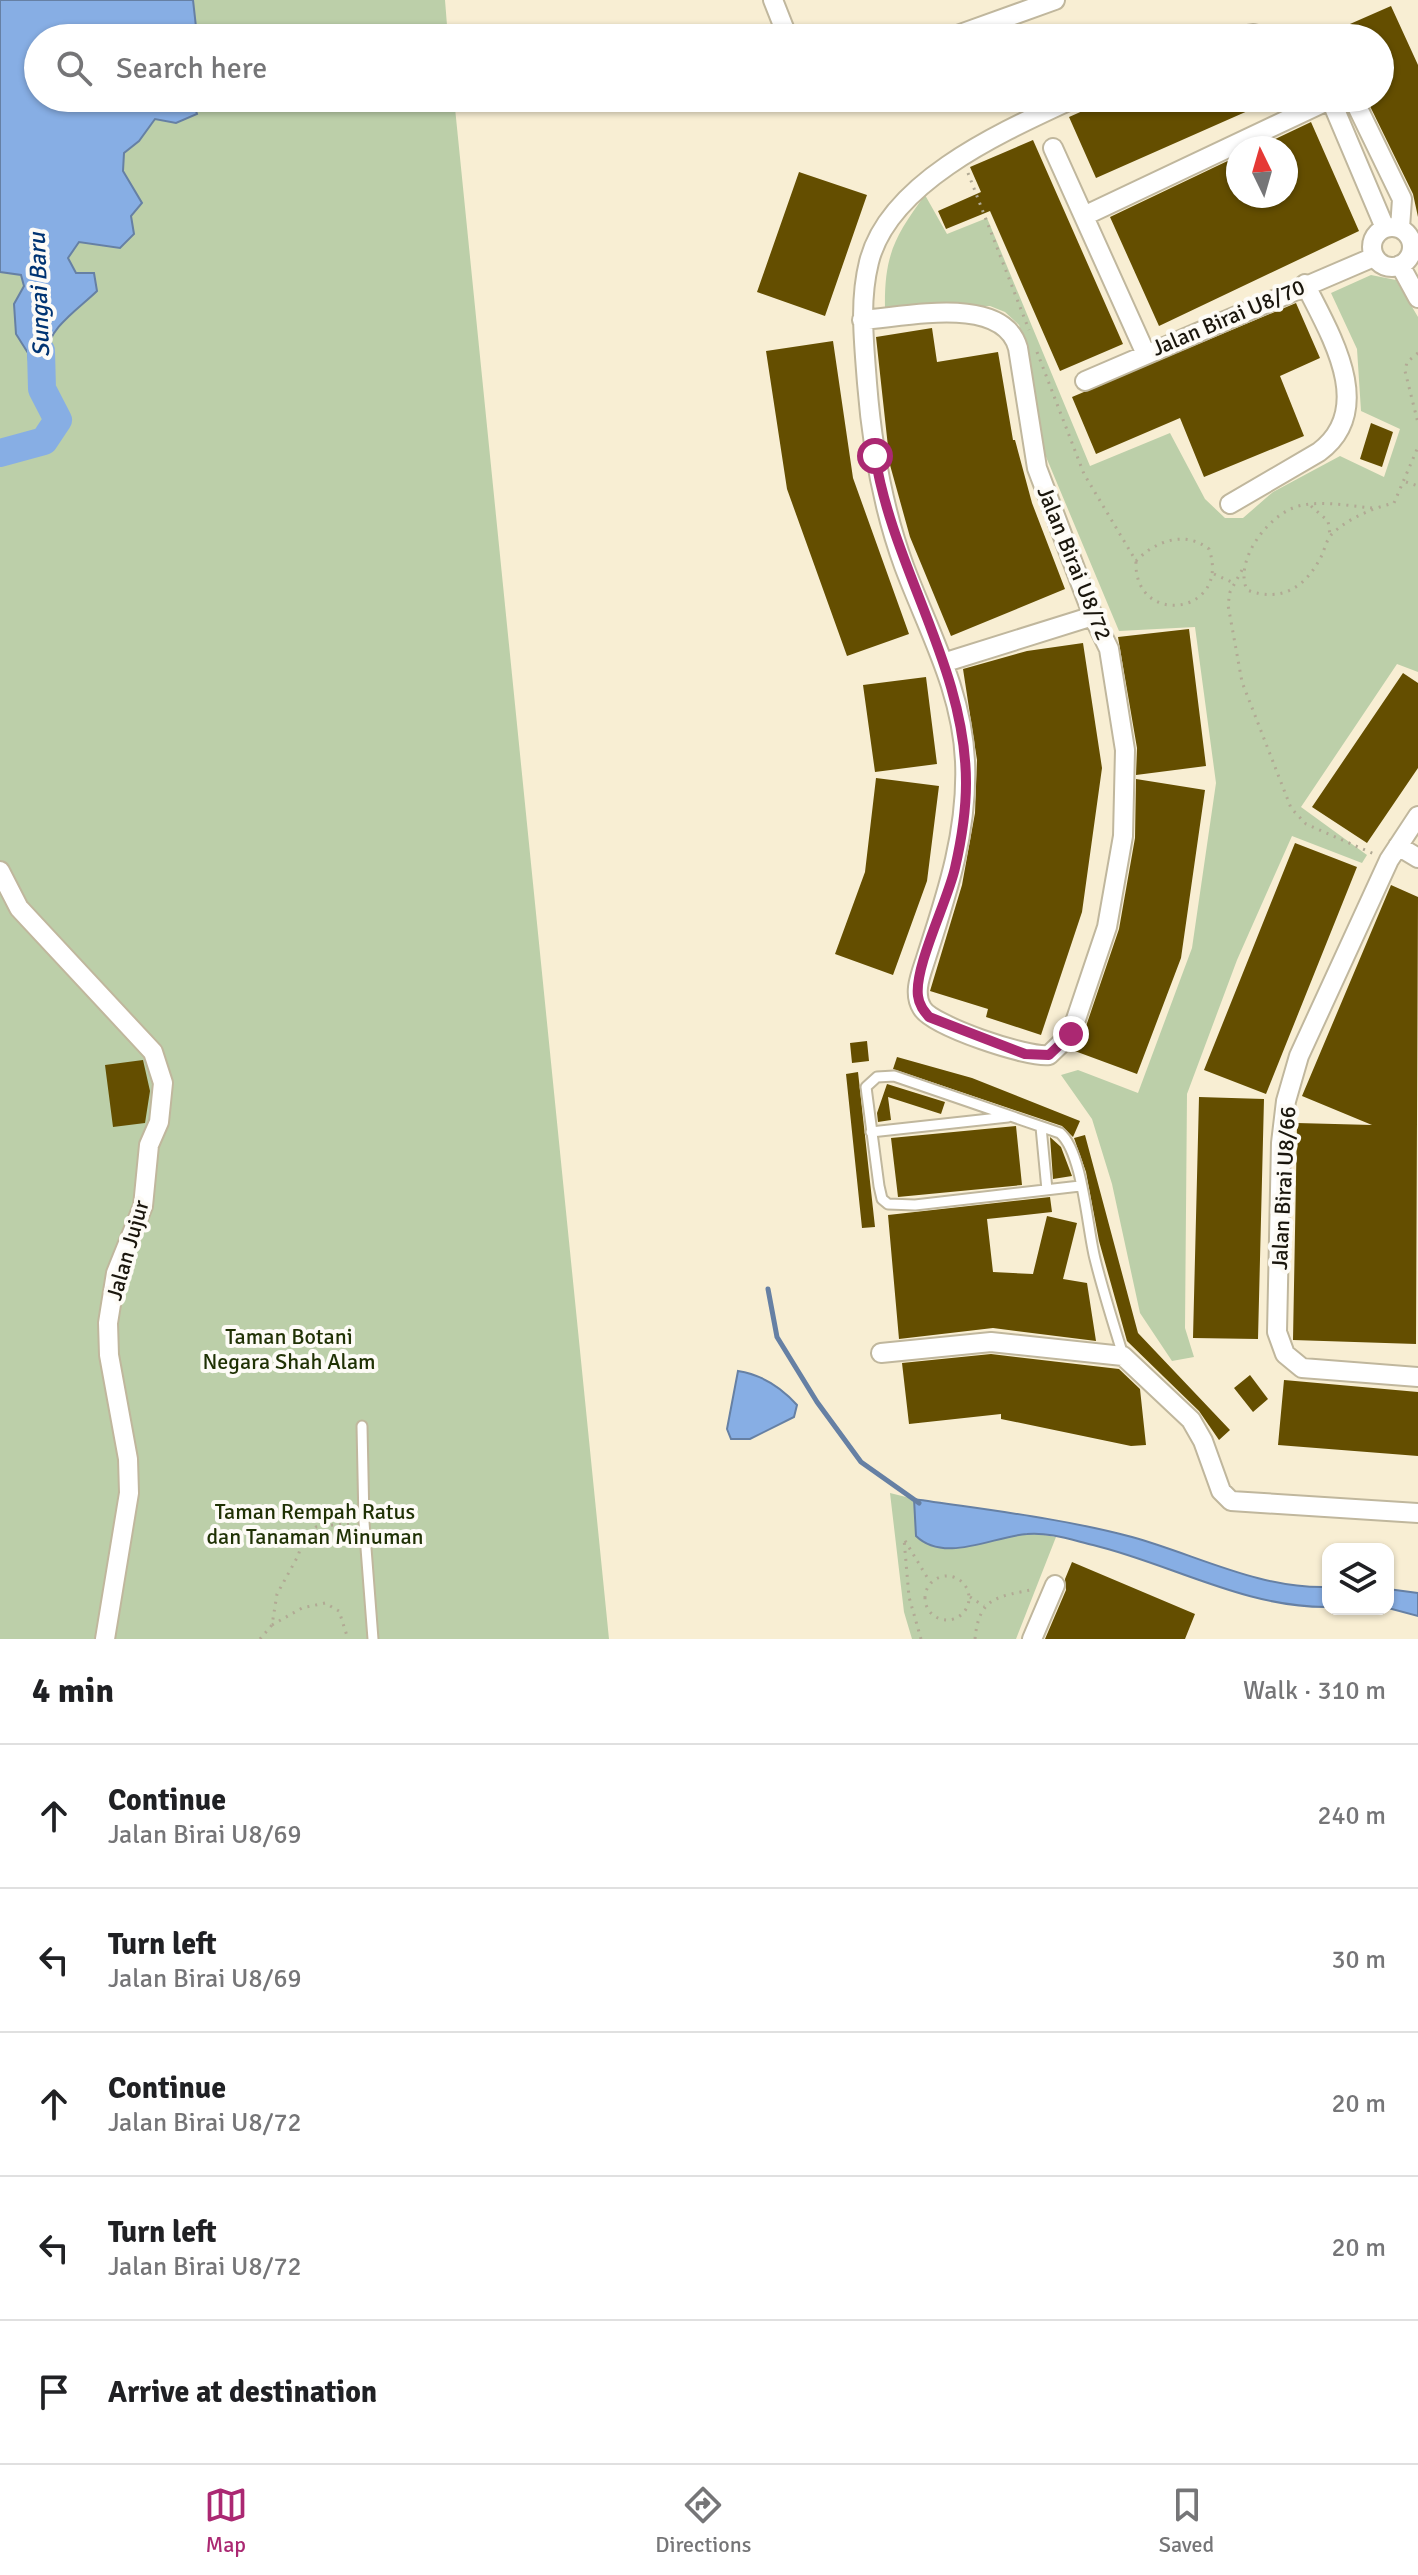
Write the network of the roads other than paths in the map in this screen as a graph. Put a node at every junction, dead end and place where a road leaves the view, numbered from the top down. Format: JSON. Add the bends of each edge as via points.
{"nodes":[{"id":1,"x":773,"y":0,"type":"edge"},
{"id":2,"x":1055,"y":0,"type":"edge"},
{"id":3,"x":782,"y":24,"type":"edge"},
{"id":4,"x":988,"y":24,"type":"edge"},
{"id":5,"x":1049,"y":112,"type":"edge"},
{"id":6,"x":1303,"y":112,"type":"edge"},
{"id":7,"x":1337,"y":112,"type":"edge"},
{"id":8,"x":1360,"y":112,"type":"edge"},
{"id":9,"x":1053,"y":148,"type":"dead end"},
{"id":10,"x":1084,"y":216,"type":"junction"},
{"id":11,"x":1403,"y":234,"type":"edge"},
{"id":12,"x":1374,"y":257,"type":"junction"},
{"id":13,"x":1400,"y":265,"type":"junction"},
{"id":14,"x":1305,"y":284,"type":"junction"},
{"id":15,"x":1418,"y":298,"type":"edge"},
{"id":16,"x":862,"y":320,"type":"junction"},
{"id":17,"x":1145,"y":352,"type":"junction"},
{"id":18,"x":1085,"y":381,"type":"dead end"},
{"id":19,"x":1230,"y":504,"type":"dead end"},
{"id":20,"x":1093,"y":616,"type":"junction"},
{"id":21,"x":946,"y":662,"type":"junction"},
{"id":22,"x":1418,"y":816,"type":"edge"},
{"id":23,"x":1393,"y":853,"type":"junction"},
{"id":24,"x":1418,"y":858,"type":"edge"},
{"id":25,"x":0,"y":871,"type":"edge"},
{"id":26,"x":1012,"y":1116,"type":"junction"},
{"id":27,"x":1041,"y":1127,"type":"junction"},
{"id":28,"x":871,"y":1132,"type":"junction"},
{"id":29,"x":1080,"y":1186,"type":"junction"},
{"id":30,"x":1047,"y":1190,"type":"junction"},
{"id":31,"x":881,"y":1353,"type":"dead end"},
{"id":32,"x":1123,"y":1356,"type":"junction"},
{"id":33,"x":1418,"y":1377,"type":"edge"},
{"id":34,"x":362,"y":1426,"type":"dead end"},
{"id":35,"x":1418,"y":1513,"type":"edge"},
{"id":36,"x":1055,"y":1585,"type":"road end"},
{"id":37,"x":105,"y":1639,"type":"edge"},
{"id":38,"x":373,"y":1639,"type":"edge"},
{"id":39,"x":1032,"y":1639,"type":"edge"}],
"edges":[{"from":1,"to":3,"type":"street"},
{"from":2,"to":4,"type":"street"},
{"from":5,"to":16,"type":"street","via":[[962,158],[912,192],[885,225],[869,260]]},
{"from":6,"to":10,"type":"street"},
{"from":7,"to":11,"type":"street"},
{"from":8,"to":11,"type":"street","via":[[1402,199]]},
{"from":9,"to":10,"type":"street"},
{"from":10,"to":17,"type":"street"},
{"from":11,"to":12,"type":"street","via":[[1373,238]]},
{"from":11,"to":13,"type":"street","via":[[1410,256]]},
{"from":12,"to":13,"type":"street","via":[[1385,266]]},
{"from":12,"to":14,"type":"street","name":"Jalan Birai U8/70"},
{"from":13,"to":15,"type":"street"},
{"from":14,"to":17,"type":"street","name":"Jalan Birai U8/70"},
{"from":14,"to":19,"type":"street","via":[[1341,358],[1343,425],[1332,443]]},
{"from":16,"to":20,"type":"street","name":"Jalan Birai U8/72","via":[[974,313],[999,321],[1013,333],[1037,468]]},
{"from":16,"to":21,"type":"street","via":[[871,431],[884,504]]},
{"from":17,"to":18,"type":"street","name":"Jalan Birai U8/70"},
{"from":20,"to":21,"type":"street"},
{"from":20,"to":21,"type":"street","name":"Jalan Birai U8/72","via":[[1109,649],[1125,750],[1123,836],[1107,927],[1071,1034],[1049,1055],[1034,1055],[929,1017],[917,994],[956,867],[966,787],[965,755]]},
{"from":22,"to":23,"type":"street","name":"Jalan Birai U8/66"},
{"from":23,"to":24,"type":"street"},
{"from":23,"to":33,"type":"street","name":"Jalan Birai U8/66","via":[[1299,1056],[1286,1101],[1277,1332],[1285,1354],[1302,1368]]},
{"from":25,"to":37,"type":"street","name":"Jalan Jujur","via":[[19,908],[153,1052],[163,1083],[143,1206],[116,1273],[108,1323],[129,1493]]},
{"from":26,"to":27,"type":"lane"},
{"from":26,"to":28,"type":"lane"},
{"from":26,"to":28,"type":"lane","via":[[885,1075],[866,1087]]},
{"from":27,"to":29,"type":"lane","via":[[1068,1140]]},
{"from":27,"to":30,"type":"lane"},
{"from":28,"to":30,"type":"lane","via":[[879,1186],[888,1204]]},
{"from":29,"to":30,"type":"lane"},
{"from":29,"to":32,"type":"lane"},
{"from":31,"to":32,"type":"street","via":[[991,1342]]},
{"from":32,"to":35,"type":"street","via":[[1191,1420],[1221,1491],[1231,1501]]},
{"from":34,"to":38,"type":"lane"},
{"from":36,"to":39,"type":"street"}]}
